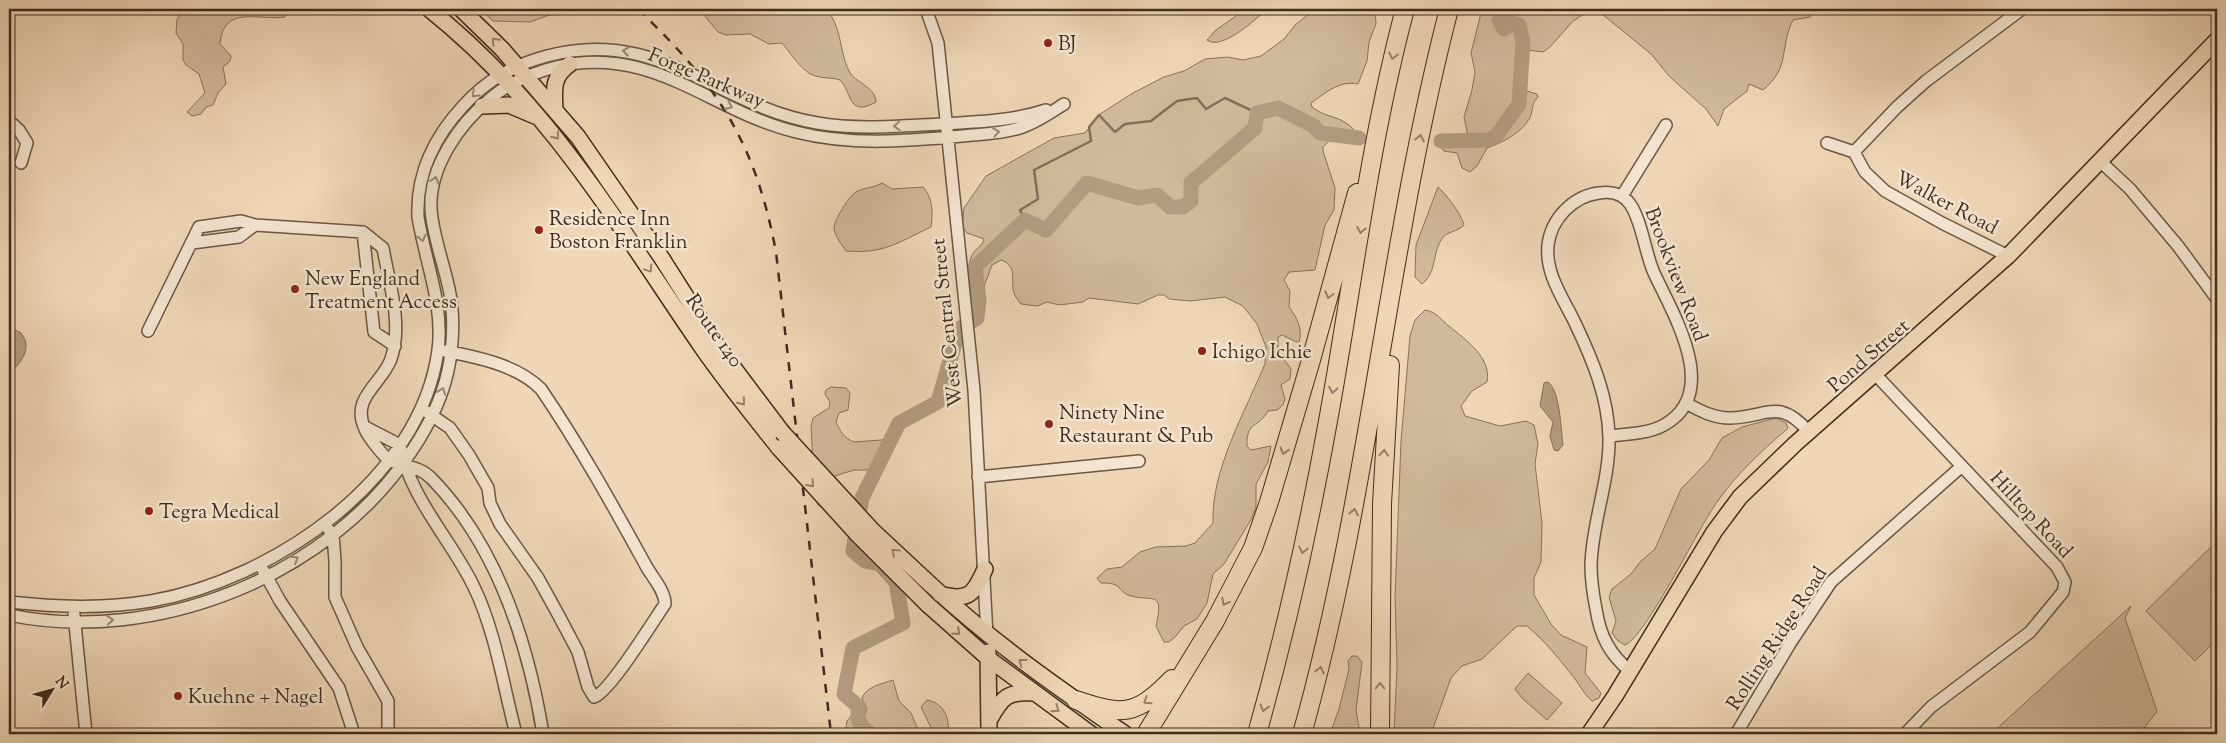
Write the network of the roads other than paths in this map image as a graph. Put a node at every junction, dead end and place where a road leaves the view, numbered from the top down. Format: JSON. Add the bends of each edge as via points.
{"nodes":[{"id":1,"x":429,"y":9,"type":"edge"},
{"id":2,"x":461,"y":9,"type":"edge"},
{"id":3,"x":926,"y":9,"type":"edge"},
{"id":4,"x":1405,"y":9,"type":"edge"},
{"id":5,"x":1449,"y":9,"type":"edge"},
{"id":6,"x":2022,"y":9,"type":"edge"},
{"id":7,"x":2217,"y":40,"type":"edge"},
{"id":8,"x":570,"y":64,"type":"junction"},
{"id":9,"x":522,"y":71,"type":"junction"},
{"id":10,"x":506,"y":79,"type":"junction"},
{"id":11,"x":482,"y":106,"type":"junction"},
{"id":12,"x":555,"y":109,"type":"junction"},
{"id":13,"x":1380,"y":113,"type":"junction"},
{"id":14,"x":543,"y":120,"type":"junction"},
{"id":15,"x":9,"y":121,"type":"edge"},
{"id":16,"x":946,"y":124,"type":"junction"},
{"id":17,"x":1666,"y":125,"type":"dead end"},
{"id":18,"x":948,"y":138,"type":"junction"},
{"id":19,"x":1827,"y":143,"type":"dead end"},
{"id":20,"x":1854,"y":152,"type":"junction"},
{"id":21,"x":2100,"y":161,"type":"junction"},
{"id":22,"x":21,"y":163,"type":"dead end"},
{"id":23,"x":1410,"y":186,"type":"junction"},
{"id":24,"x":1622,"y":196,"type":"junction"},
{"id":25,"x":363,"y":232,"type":"junction"},
{"id":26,"x":2008,"y":256,"type":"junction"},
{"id":27,"x":2217,"y":298,"type":"edge"},
{"id":28,"x":148,"y":330,"type":"dead end"},
{"id":29,"x":395,"y":346,"type":"junction"},
{"id":30,"x":438,"y":350,"type":"junction"},
{"id":31,"x":451,"y":352,"type":"junction"},
{"id":32,"x":1876,"y":375,"type":"junction"},
{"id":33,"x":1686,"y":403,"type":"junction"},
{"id":34,"x":421,"y":409,"type":"junction"},
{"id":35,"x":432,"y":415,"type":"junction"},
{"id":36,"x":364,"y":426,"type":"junction"},
{"id":37,"x":1809,"y":432,"type":"junction"},
{"id":38,"x":1609,"y":436,"type":"junction"},
{"id":39,"x":400,"y":445,"type":"junction"},
{"id":40,"x":389,"y":460,"type":"junction"},
{"id":41,"x":1139,"y":461,"type":"dead end"},
{"id":42,"x":403,"y":464,"type":"junction"},
{"id":43,"x":1962,"y":466,"type":"junction"},
{"id":44,"x":978,"y":476,"type":"junction"},
{"id":45,"x":324,"y":522,"type":"junction"},
{"id":46,"x":332,"y":535,"type":"junction"},
{"id":47,"x":260,"y":563,"type":"junction"},
{"id":48,"x":985,"y":569,"type":"junction"},
{"id":49,"x":266,"y":576,"type":"junction"},
{"id":50,"x":936,"y":590,"type":"junction"},
{"id":51,"x":9,"y":602,"type":"edge"},
{"id":52,"x":73,"y":607,"type":"junction"},
{"id":53,"x":9,"y":616,"type":"edge"},
{"id":54,"x":74,"y":621,"type":"junction"},
{"id":55,"x":987,"y":636,"type":"junction"},
{"id":56,"x":1194,"y":655,"type":"junction"},
{"id":57,"x":989,"y":659,"type":"junction"},
{"id":58,"x":1630,"y":671,"type":"junction"},
{"id":59,"x":1034,"y":693,"type":"junction"},
{"id":60,"x":1076,"y":700,"type":"junction"},
{"id":61,"x":989,"y":728,"type":"edge"},
{"id":62,"x":86,"y":734,"type":"edge"},
{"id":63,"x":354,"y":734,"type":"edge"},
{"id":64,"x":388,"y":734,"type":"edge"},
{"id":65,"x":516,"y":734,"type":"edge"},
{"id":66,"x":543,"y":734,"type":"edge"},
{"id":67,"x":1091,"y":734,"type":"edge"},
{"id":68,"x":1125,"y":734,"type":"edge"},
{"id":69,"x":1146,"y":734,"type":"edge"},
{"id":70,"x":1256,"y":734,"type":"edge"},
{"id":71,"x":1302,"y":734,"type":"edge"},
{"id":72,"x":1380,"y":734,"type":"edge"},
{"id":73,"x":1589,"y":734,"type":"edge"},
{"id":74,"x":1736,"y":734,"type":"edge"},
{"id":75,"x":1905,"y":734,"type":"edge"}],
"edges":[{"from":1,"to":10,"type":"main road","name":"Route 140"},
{"from":9,"to":2,"type":"main road","name":"Route 140","one_way":true},
{"from":3,"to":16,"type":"street","name":"West Central Street","via":[[938,43]]},
{"from":4,"to":13,"type":"highway","one_way":true},
{"from":23,"to":5,"type":"highway","one_way":true,"via":[[1433,68]]},
{"from":6,"to":20,"type":"street","via":[[1926,82]]},
{"from":7,"to":21,"type":"main road","name":"Pond Street"},
{"from":8,"to":9,"type":"street","name":"Forge Parkway"},
{"from":8,"to":12,"type":"main road","via":[[556,78]]},
{"from":8,"to":18,"type":"street","name":"Forge Parkway","one_way":true,"via":[[604,62],[634,66],[662,75],[765,122],[824,138],[885,141]]},
{"from":9,"to":10,"type":"street","name":"Forge Parkway"},
{"from":9,"to":12,"type":"main road","name":"Route 140"},
{"from":16,"to":9,"type":"street","name":"Forge Parkway","one_way":true,"via":[[861,128],[787,116],[758,106],[658,59],[614,49],[569,51]]},
{"from":10,"to":11,"type":"street","name":"Forge Parkway"},
{"from":10,"to":14,"type":"main road","name":"Route 140"},
{"from":10,"to":30,"type":"street","name":"Forge Parkway","one_way":true,"via":[[472,96],[434,144],[423,172],[418,217],[439,318]]},
{"from":11,"to":14,"type":"main road","via":[[509,105]]},
{"from":31,"to":11,"type":"street","name":"Forge Parkway","one_way":true,"via":[[451,297],[433,224],[432,194],[450,146]]},
{"from":50,"to":12,"type":"main road","name":"Route 140","one_way":true,"bridge":true,"via":[[873,531],[782,432],[718,347],[605,174]]},
{"from":13,"to":56,"type":"highway","one_way":true,"via":[[1259,531],[1230,594]]},
{"from":13,"to":70,"type":"highway","one_way":true,"via":[[1314,496],[1292,600]]},
{"from":14,"to":57,"type":"main road","name":"Route 140","one_way":true,"bridge":true,"via":[[593,185],[729,385],[779,448],[858,535],[927,604]]},
{"from":15,"to":22,"type":"street","via":[[27,143]]},
{"from":16,"to":18,"type":"street","name":"West Central Street"},
{"from":18,"to":16,"type":"street","name":"Forge Parkway","one_way":true,"via":[[1019,128],[1036,122],[1064,104],[1009,119]]},
{"from":17,"to":24,"type":"street"},
{"from":18,"to":44,"type":"street","name":"West Central Street","via":[[969,332]]},
{"from":19,"to":20,"type":"street"},
{"from":20,"to":26,"type":"street","name":"Walker Road","via":[[1866,172],[1885,191]]},
{"from":21,"to":26,"type":"main road","name":"Pond Street"},
{"from":21,"to":27,"type":"street","via":[[2130,189]]},
{"from":71,"to":23,"type":"highway","one_way":true,"via":[[1354,514]]},
{"from":72,"to":23,"type":"highway","one_way":true,"via":[[1385,427]]},
{"from":24,"to":33,"type":"street","name":"Brookview Road","via":[[1633,209],[1654,273],[1678,321],[1691,375]]},
{"from":24,"to":38,"type":"street","name":"Brookview Road","via":[[1598,193],[1576,201],[1558,218],[1548,249],[1554,282],[1600,381]]},
{"from":25,"to":28,"type":"street","via":[[241,222],[199,227]]},
{"from":25,"to":29,"type":"street","via":[[383,248],[396,324]]},
{"from":25,"to":29,"type":"street","via":[[374,332]]},
{"from":26,"to":32,"type":"main road","name":"Pond Street"},
{"from":29,"to":36,"type":"street","via":[[390,363],[364,399],[361,409]]},
{"from":30,"to":31,"type":"street"},
{"from":30,"to":34,"type":"street","name":"Forge Parkway"},
{"from":35,"to":31,"type":"street","name":"Forge Parkway","one_way":true,"via":[[444,387]]},
{"from":31,"to":35,"type":"street","via":[[510,369],[532,380],[541,389],[665,595],[665,604],[598,696],[594,697],[588,687],[578,652],[538,578],[500,524],[490,503],[488,488],[458,436]]},
{"from":32,"to":37,"type":"main road","name":"Pond Street"},
{"from":32,"to":43,"type":"street","name":"Hilltop Road"},
{"from":33,"to":37,"type":"street","via":[[1710,415],[1725,418],[1770,410],[1780,412],[1795,418]]},
{"from":33,"to":38,"type":"street","via":[[1676,416],[1660,427]]},
{"from":34,"to":35,"type":"street"},
{"from":34,"to":39,"type":"street","name":"Forge Parkway"},
{"from":35,"to":42,"type":"street","name":"Forge Parkway"},
{"from":36,"to":39,"type":"street"},
{"from":36,"to":40,"type":"street"},
{"from":37,"to":58,"type":"main road","name":"Pond Street","via":[[1755,481],[1724,517]]},
{"from":38,"to":58,"type":"street","name":"Brookview Road","via":[[1606,479],[1592,551],[1592,585],[1607,647]]},
{"from":39,"to":40,"type":"street","name":"Forge Parkway"},
{"from":39,"to":42,"type":"street"},
{"from":40,"to":42,"type":"street"},
{"from":40,"to":45,"type":"street","name":"Forge Parkway","via":[[364,490]]},
{"from":41,"to":44,"type":"street"},
{"from":42,"to":46,"type":"street","name":"Forge Parkway","via":[[371,502]]},
{"from":42,"to":65,"type":"street","via":[[417,494],[474,587],[492,634]]},
{"from":42,"to":66,"type":"street","via":[[429,476],[445,493],[491,563],[526,652]]},
{"from":43,"to":74,"type":"street","name":"Rolling Ridge Road","via":[[1831,582]]},
{"from":43,"to":75,"type":"street","name":"Hilltop Road","via":[[2060,570],[2065,588],[2030,632],[1931,707]]},
{"from":44,"to":48,"type":"street","name":"West Central Street"},
{"from":45,"to":46,"type":"street"},
{"from":45,"to":47,"type":"street","name":"Forge Parkway","via":[[292,546]]},
{"from":49,"to":46,"type":"street","name":"Forge Parkway","one_way":true},
{"from":46,"to":64,"type":"street","via":[[335,597],[357,647],[388,701]]},
{"from":47,"to":49,"type":"street"},
{"from":47,"to":52,"type":"street","name":"Forge Parkway","via":[[197,589],[153,600]]},
{"from":48,"to":50,"type":"main road","via":[[978,587],[968,596],[955,598]]},
{"from":48,"to":55,"type":"street","name":"West Central Street"},
{"from":54,"to":49,"type":"street","name":"Forge Parkway","one_way":true,"via":[[130,618],[181,608],[218,598]]},
{"from":49,"to":63,"type":"street","via":[[339,688]]},
{"from":50,"to":55,"type":"main road","name":"Route 140"},
{"from":51,"to":52,"type":"street","name":"Forge Parkway"},
{"from":52,"to":54,"type":"street"},
{"from":53,"to":54,"type":"street","name":"Forge Parkway"},
{"from":54,"to":62,"type":"street"},
{"from":55,"to":57,"type":"main road","name":"West Central Street"},
{"from":60,"to":55,"type":"main road","one_way":true},
{"from":56,"to":60,"type":"highway","one_way":true,"via":[[1160,691],[1134,708],[1106,711]]},
{"from":56,"to":69,"type":"highway"},
{"from":57,"to":59,"type":"main road"},
{"from":57,"to":61,"type":"main road","name":"West Central Street"},
{"from":58,"to":73,"type":"main road","name":"Pond Street"},
{"from":59,"to":61,"type":"main road","via":[[1020,692],[1005,697]]},
{"from":59,"to":67,"type":"main road","one_way":true},
{"from":60,"to":68,"type":"main road"}]}
